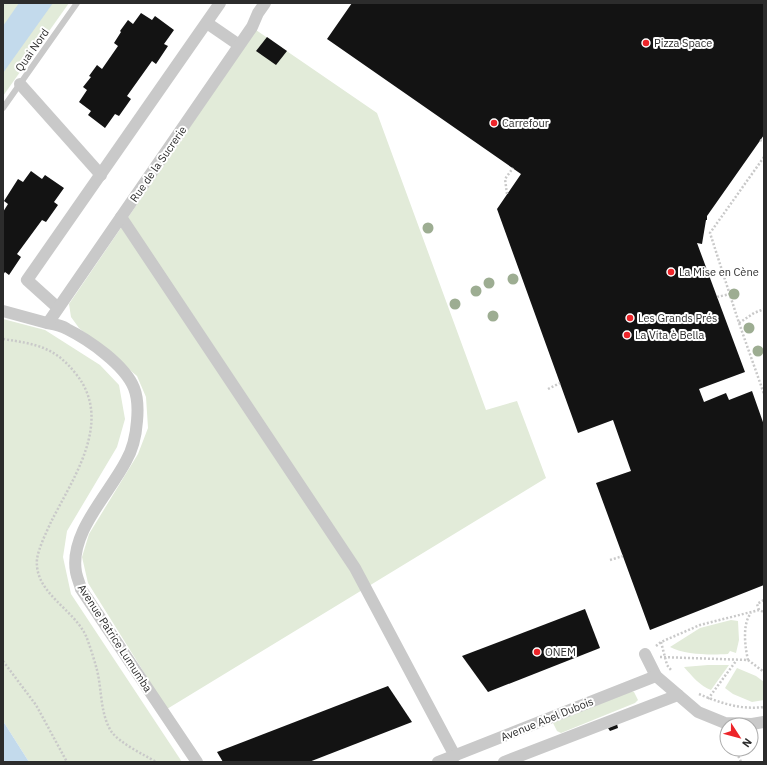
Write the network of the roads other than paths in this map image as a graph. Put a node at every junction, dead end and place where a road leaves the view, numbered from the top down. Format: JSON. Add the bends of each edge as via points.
{"nodes":[{"id":1,"x":77,"y":3,"type":"edge"},
{"id":2,"x":220,"y":3,"type":"edge"},
{"id":3,"x":265,"y":3,"type":"edge"},
{"id":4,"x":207,"y":22,"type":"junction"},
{"id":5,"x":239,"y":45,"type":"junction"},
{"id":6,"x":20,"y":84,"type":"junction"},
{"id":7,"x":3,"y":108,"type":"edge"},
{"id":8,"x":101,"y":175,"type":"junction"},
{"id":9,"x":121,"y":217,"type":"junction"},
{"id":10,"x":58,"y":308,"type":"junction"},
{"id":11,"x":3,"y":311,"type":"edge"},
{"id":12,"x":48,"y":323,"type":"junction"},
{"id":13,"x":645,"y":654,"type":"road end"},
{"id":14,"x":656,"y":676,"type":"junction"},
{"id":15,"x":678,"y":695,"type":"junction"},
{"id":16,"x":764,"y":722,"type":"edge"},
{"id":17,"x":455,"y":756,"type":"junction"},
{"id":18,"x":189,"y":762,"type":"edge"},
{"id":19,"x":197,"y":762,"type":"edge"},
{"id":20,"x":438,"y":762,"type":"edge"},
{"id":21,"x":504,"y":762,"type":"edge"}],
"edges":[{"from":1,"to":6,"type":"lane","name":"Quai Nord"},
{"from":2,"to":4,"type":"street"},
{"from":3,"to":5,"type":"street","name":"Rue de la Sucrerie"},
{"from":4,"to":5,"type":"street"},
{"from":4,"to":8,"type":"street"},
{"from":5,"to":9,"type":"street","name":"Rue de la Sucrerie"},
{"from":6,"to":7,"type":"lane","name":"Quai Nord"},
{"from":6,"to":8,"type":"street"},
{"from":8,"to":10,"type":"street","via":[[27,280]]},
{"from":9,"to":10,"type":"street","name":"Rue de la Sucrerie"},
{"from":9,"to":17,"type":"street","via":[[355,568]]},
{"from":10,"to":12,"type":"street","name":"Rue de la Sucrerie"},
{"from":11,"to":12,"type":"street","name":"Avenue Patrice Lumumba"},
{"from":12,"to":18,"type":"street","name":"Avenue Patrice Lumumba","via":[[97,356],[120,376],[127,386],[131,420],[126,448],[73,538],[69,566],[75,591]]},
{"from":12,"to":19,"type":"street","name":"Avenue Patrice Lumumba","via":[[66,328],[85,339],[114,361],[134,388],[138,408],[132,449],[82,532],[75,558],[76,572],[81,589]]},
{"from":13,"to":14,"type":"street"},
{"from":14,"to":15,"type":"street"},
{"from":14,"to":17,"type":"street","name":"Avenue Abel Dubois"},
{"from":15,"to":16,"type":"street","via":[[698,712],[725,723]]},
{"from":15,"to":21,"type":"street"},
{"from":17,"to":20,"type":"street","name":"Avenue Abel Dubois"}]}
